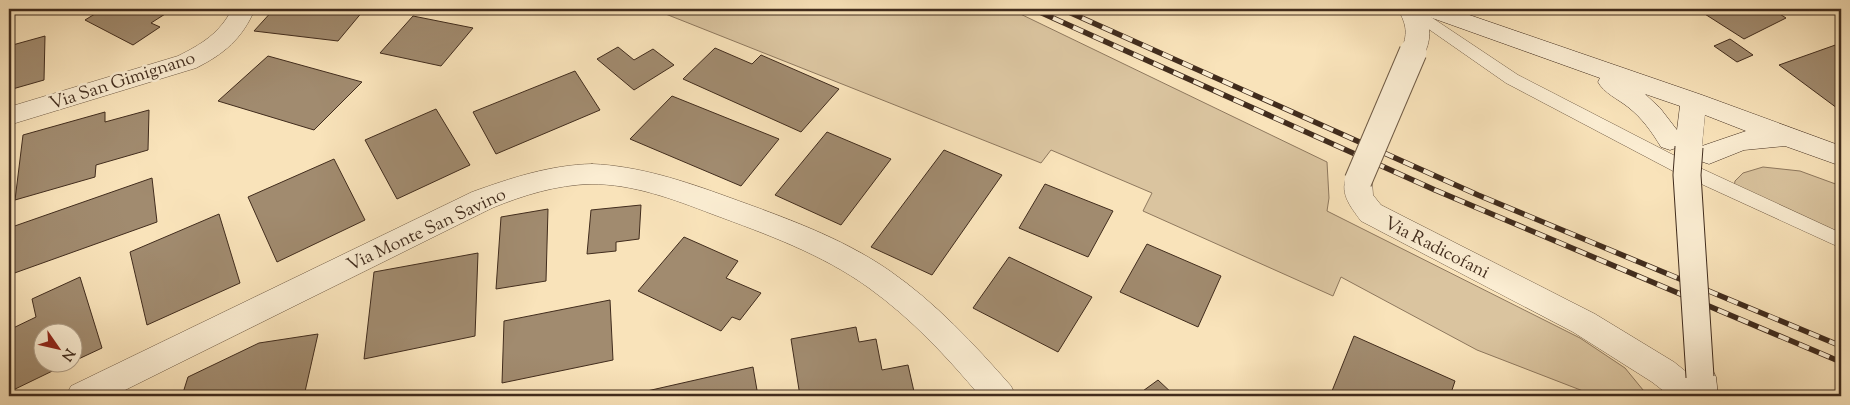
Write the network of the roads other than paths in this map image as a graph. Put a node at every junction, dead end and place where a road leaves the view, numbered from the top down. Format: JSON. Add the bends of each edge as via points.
{"nodes":[{"id":1,"x":243,"y":9,"type":"edge"},
{"id":2,"x":1417,"y":10,"type":"edge"},
{"id":3,"x":1565,"y":57,"type":"junction"},
{"id":4,"x":1693,"y":100,"type":"junction"},
{"id":5,"x":9,"y":116,"type":"edge"},
{"id":6,"x":1791,"y":137,"type":"junction"},
{"id":7,"x":1689,"y":154,"type":"junction"},
{"id":8,"x":1841,"y":156,"type":"edge"},
{"id":9,"x":1841,"y":241,"type":"edge"},
{"id":10,"x":1698,"y":390,"type":"edge"},
{"id":11,"x":82,"y":396,"type":"edge"},
{"id":12,"x":1000,"y":396,"type":"edge"}],
"edges":[{"from":1,"to":5,"type":"street","name":"Via San Gimignano","via":[[230,36],[187,62]]},
{"from":2,"to":3,"type":"street"},
{"from":2,"to":9,"type":"lane","via":[[1512,79],[1679,166]]},
{"from":2,"to":10,"type":"street","name":"Via Radicofani","bridge":true,"via":[[1418,37],[1358,181],[1359,198],[1371,213],[1584,324]]},
{"from":3,"to":4,"type":"street"},
{"from":3,"to":7,"type":"street","via":[[1640,103]]},
{"from":4,"to":6,"type":"street"},
{"from":4,"to":7,"type":"street"},
{"from":6,"to":7,"type":"street","via":[[1753,138]]},
{"from":6,"to":8,"type":"street"},
{"from":7,"to":10,"type":"street","bridge":true},
{"from":11,"to":12,"type":"street","name":"Via Monte San Savino","via":[[482,200],[533,182],[592,174],[631,177],[666,186],[784,229],[850,262],[914,306]]}]}
